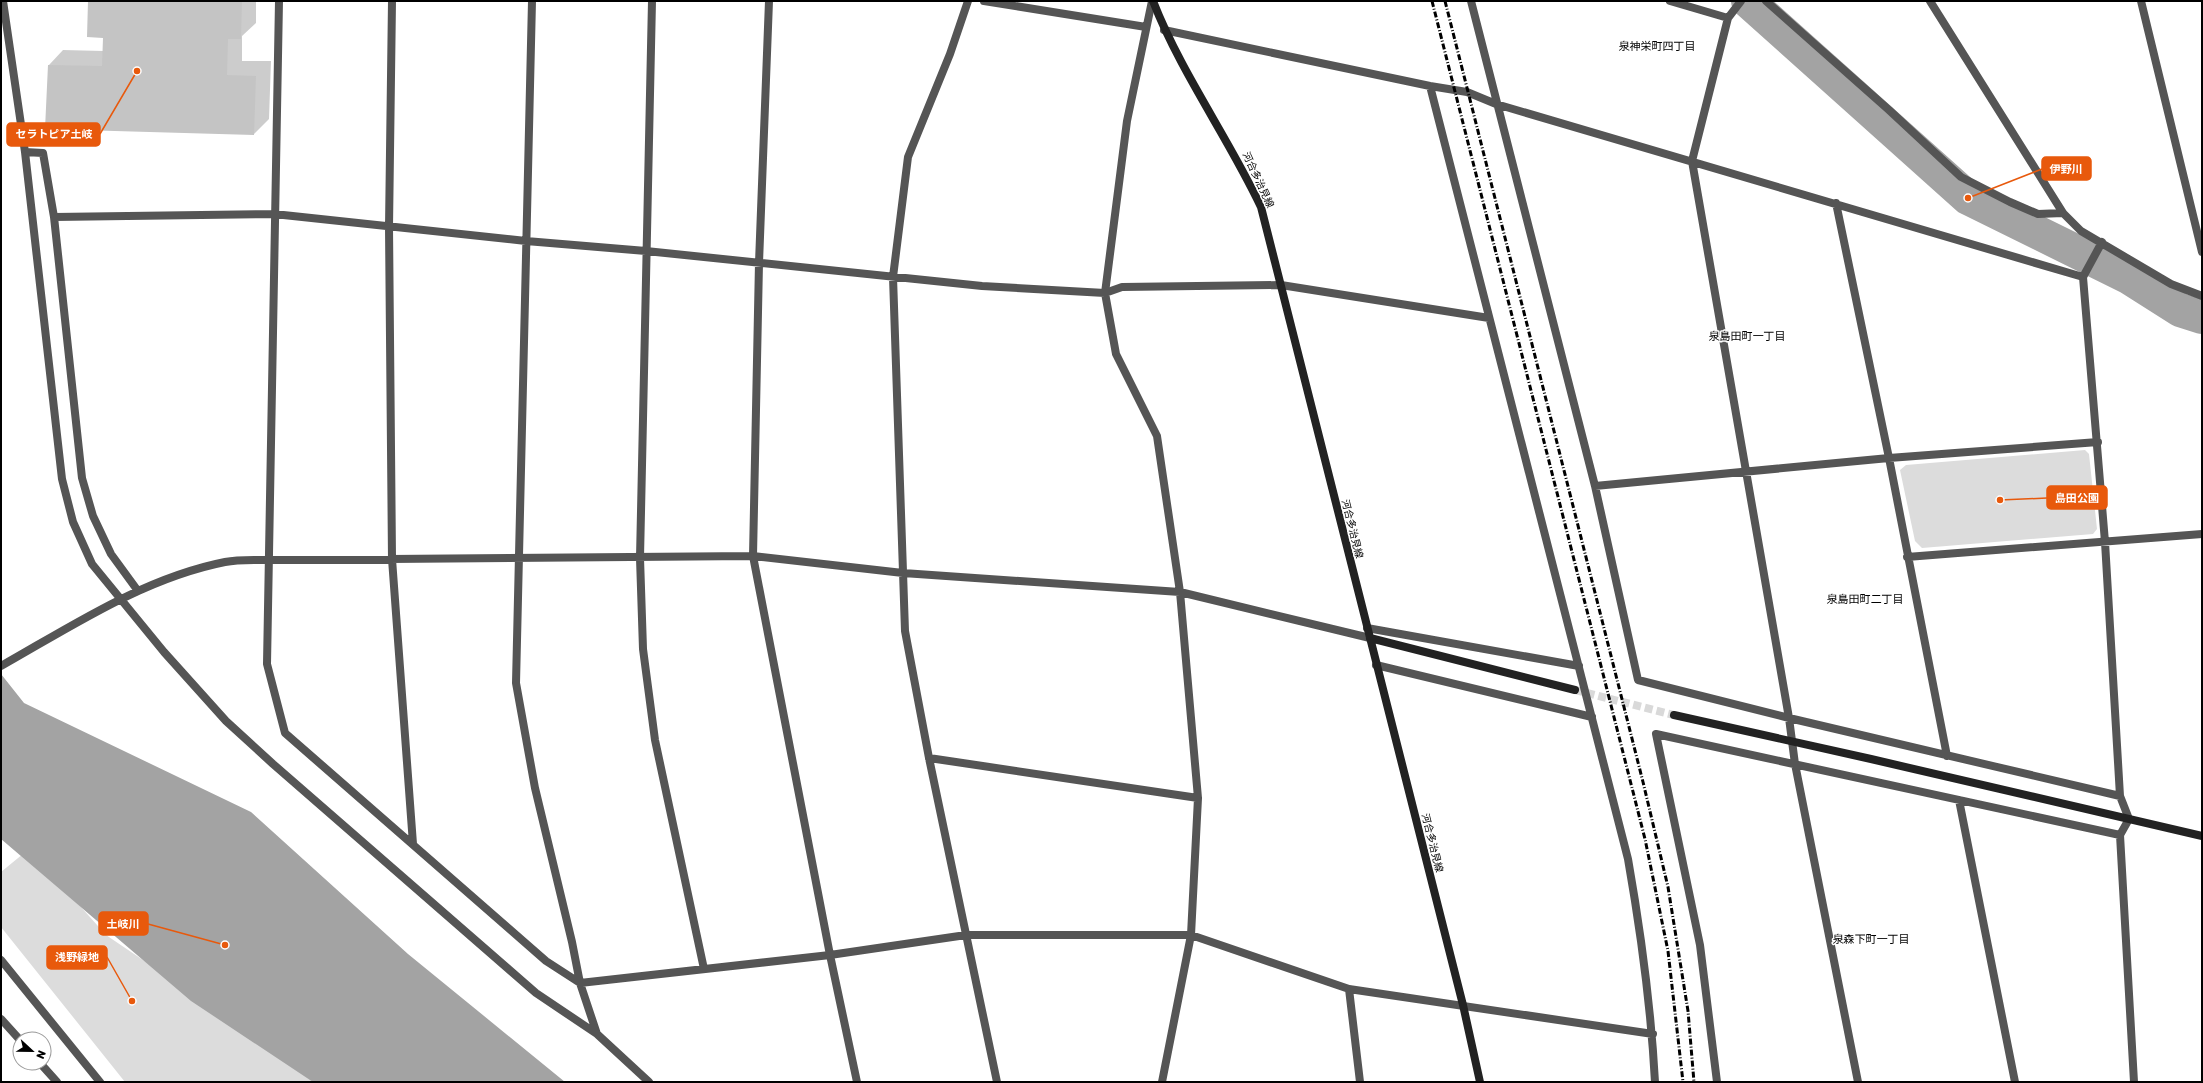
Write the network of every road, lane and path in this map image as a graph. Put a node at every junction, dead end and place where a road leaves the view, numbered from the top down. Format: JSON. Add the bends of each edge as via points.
{"nodes":[{"id":1,"x":3,"y":1,"type":"edge"},
{"id":2,"x":279,"y":1,"type":"edge"},
{"id":3,"x":392,"y":1,"type":"edge"},
{"id":4,"x":532,"y":1,"type":"edge"},
{"id":5,"x":652,"y":1,"type":"edge"},
{"id":6,"x":769,"y":1,"type":"edge"},
{"id":7,"x":968,"y":1,"type":"edge"},
{"id":8,"x":984,"y":1,"type":"edge"},
{"id":9,"x":1153,"y":1,"type":"edge"},
{"id":10,"x":1471,"y":1,"type":"edge"},
{"id":11,"x":1670,"y":1,"type":"edge"},
{"id":12,"x":1741,"y":1,"type":"edge"},
{"id":13,"x":1766,"y":1,"type":"edge"},
{"id":14,"x":1930,"y":1,"type":"edge"},
{"id":15,"x":2141,"y":1,"type":"edge"},
{"id":16,"x":1728,"y":18,"type":"junction"},
{"id":17,"x":1146,"y":27,"type":"junction"},
{"id":18,"x":1164,"y":30,"type":"junction"},
{"id":19,"x":1430,"y":86,"type":"junction"},
{"id":20,"x":1496,"y":104,"type":"junction"},
{"id":21,"x":25,"y":152,"type":"junction"},
{"id":22,"x":1692,"y":162,"type":"junction"},
{"id":23,"x":1836,"y":203,"type":"junction"},
{"id":24,"x":2063,"y":213,"type":"junction"},
{"id":25,"x":274,"y":214,"type":"junction"},
{"id":26,"x":54,"y":217,"type":"junction"},
{"id":27,"x":389,"y":227,"type":"junction"},
{"id":28,"x":526,"y":241,"type":"junction"},
{"id":29,"x":2102,"y":242,"type":"junction"},
{"id":30,"x":646,"y":251,"type":"junction"},
{"id":31,"x":2202,"y":252,"type":"edge"},
{"id":32,"x":759,"y":263,"type":"junction"},
{"id":33,"x":893,"y":277,"type":"junction"},
{"id":34,"x":2083,"y":277,"type":"junction"},
{"id":35,"x":1281,"y":285,"type":"junction"},
{"id":36,"x":1104,"y":293,"type":"junction"},
{"id":37,"x":2202,"y":296,"type":"edge"},
{"id":38,"x":1489,"y":318,"type":"junction"},
{"id":39,"x":2098,"y":442,"type":"junction"},
{"id":40,"x":1889,"y":458,"type":"junction"},
{"id":41,"x":1746,"y":472,"type":"junction"},
{"id":42,"x":1595,"y":486,"type":"junction"},
{"id":43,"x":2202,"y":534,"type":"edge"},
{"id":44,"x":2105,"y":542,"type":"junction"},
{"id":45,"x":753,"y":556,"type":"junction"},
{"id":46,"x":1907,"y":557,"type":"junction"},
{"id":47,"x":640,"y":558,"type":"junction"},
{"id":48,"x":392,"y":559,"type":"junction"},
{"id":49,"x":268,"y":560,"type":"junction"},
{"id":50,"x":519,"y":560,"type":"junction"},
{"id":51,"x":903,"y":573,"type":"junction"},
{"id":52,"x":138,"y":591,"type":"junction"},
{"id":53,"x":1180,"y":592,"type":"junction"},
{"id":54,"x":121,"y":599,"type":"junction"},
{"id":55,"x":1366,"y":628,"type":"junction"},
{"id":56,"x":1370,"y":638,"type":"junction"},
{"id":57,"x":1376,"y":665,"type":"junction"},
{"id":58,"x":1,"y":666,"type":"edge"},
{"id":59,"x":1579,"y":666,"type":"junction"},
{"id":60,"x":1575,"y":690,"type":"tunnel mouth"},
{"id":61,"x":1674,"y":715,"type":"tunnel mouth"},
{"id":62,"x":1592,"y":717,"type":"junction"},
{"id":63,"x":1789,"y":718,"type":"junction"},
{"id":64,"x":1947,"y":756,"type":"junction"},
{"id":65,"x":929,"y":758,"type":"junction"},
{"id":66,"x":1795,"y":764,"type":"junction"},
{"id":67,"x":2120,"y":796,"type":"junction"},
{"id":68,"x":1198,"y":798,"type":"junction"},
{"id":69,"x":1959,"y":800,"type":"junction"},
{"id":70,"x":2129,"y":819,"type":"junction"},
{"id":71,"x":2120,"y":835,"type":"junction"},
{"id":72,"x":2202,"y":836,"type":"edge"},
{"id":73,"x":413,"y":844,"type":"junction"},
{"id":74,"x":966,"y":935,"type":"junction"},
{"id":75,"x":1191,"y":935,"type":"junction"},
{"id":76,"x":830,"y":954,"type":"junction"},
{"id":77,"x":1,"y":960,"type":"edge"},
{"id":78,"x":704,"y":969,"type":"junction"},
{"id":79,"x":580,"y":983,"type":"junction"},
{"id":80,"x":1349,"y":990,"type":"junction"},
{"id":81,"x":1463,"y":1005,"type":"junction"},
{"id":82,"x":1,"y":1019,"type":"edge"},
{"id":83,"x":12,"y":1031,"type":"edge"},
{"id":84,"x":597,"y":1034,"type":"junction"},
{"id":85,"x":1653,"y":1034,"type":"junction"},
{"id":86,"x":47,"y":1071,"type":"edge"},
{"id":87,"x":94,"y":1080,"type":"edge"},
{"id":88,"x":57,"y":1082,"type":"edge"},
{"id":89,"x":649,"y":1082,"type":"edge"},
{"id":90,"x":857,"y":1082,"type":"edge"},
{"id":91,"x":997,"y":1082,"type":"edge"},
{"id":92,"x":1162,"y":1082,"type":"edge"},
{"id":93,"x":1360,"y":1082,"type":"edge"},
{"id":94,"x":1480,"y":1082,"type":"edge"},
{"id":95,"x":1656,"y":1082,"type":"edge"},
{"id":96,"x":1717,"y":1082,"type":"edge"},
{"id":97,"x":1858,"y":1082,"type":"edge"},
{"id":98,"x":2015,"y":1082,"type":"edge"},
{"id":99,"x":2134,"y":1082,"type":"edge"}],
"edges":[{"from":1,"to":21,"type":"street"},
{"from":2,"to":25,"type":"street"},
{"from":3,"to":27,"type":"street"},
{"from":4,"to":28,"type":"street"},
{"from":5,"to":30,"type":"street"},
{"from":6,"to":32,"type":"street"},
{"from":7,"to":33,"type":"street","via":[[950,54],[908,157]]},
{"from":8,"to":17,"type":"street"},
{"from":9,"to":17,"type":"street"},
{"from":9,"to":18,"type":"main road","name":"河合多治見線"},
{"from":10,"to":20,"type":"street"},
{"from":11,"to":16,"type":"street"},
{"from":12,"to":16,"type":"street"},
{"from":13,"to":24,"type":"street","via":[[1960,177],[2038,214]]},
{"from":14,"to":24,"type":"street"},
{"from":15,"to":31,"type":"street"},
{"from":16,"to":22,"type":"street"},
{"from":17,"to":36,"type":"street","via":[[1127,121]]},
{"from":18,"to":19,"type":"street"},
{"from":18,"to":35,"type":"main road","name":"河合多治見線","via":[[1261,207]]},
{"from":19,"to":20,"type":"street","via":[[1467,92]]},
{"from":19,"to":38,"type":"street"},
{"from":20,"to":22,"type":"street"},
{"from":20,"to":42,"type":"street"},
{"from":21,"to":26,"type":"street","via":[[43,153]]},
{"from":21,"to":54,"type":"street","via":[[62,479],[73,522],[92,564]]},
{"from":22,"to":23,"type":"street"},
{"from":22,"to":41,"type":"street"},
{"from":23,"to":34,"type":"street"},
{"from":23,"to":40,"type":"street"},
{"from":24,"to":29,"type":"street","via":[[2081,231]]},
{"from":25,"to":26,"type":"street"},
{"from":25,"to":27,"type":"street"},
{"from":25,"to":49,"type":"street"},
{"from":26,"to":52,"type":"street","via":[[82,478],[93,516],[111,554]]},
{"from":27,"to":28,"type":"street"},
{"from":27,"to":48,"type":"street"},
{"from":28,"to":30,"type":"street"},
{"from":28,"to":50,"type":"street"},
{"from":29,"to":34,"type":"street"},
{"from":29,"to":37,"type":"street","via":[[2171,284]]},
{"from":30,"to":32,"type":"street"},
{"from":30,"to":47,"type":"street"},
{"from":32,"to":33,"type":"street"},
{"from":32,"to":45,"type":"street"},
{"from":33,"to":36,"type":"street","via":[[982,286]]},
{"from":33,"to":51,"type":"street"},
{"from":34,"to":39,"type":"street"},
{"from":35,"to":36,"type":"street","via":[[1122,287]]},
{"from":35,"to":38,"type":"street"},
{"from":35,"to":55,"type":"main road","name":"河合多治見線"},
{"from":36,"to":53,"type":"street","via":[[1116,354],[1156,436]]},
{"from":38,"to":59,"type":"street"},
{"from":39,"to":40,"type":"street"},
{"from":39,"to":44,"type":"street"},
{"from":40,"to":41,"type":"street"},
{"from":40,"to":46,"type":"street"},
{"from":41,"to":42,"type":"street"},
{"from":41,"to":63,"type":"street"},
{"from":42,"to":63,"type":"street","via":[[1638,680]]},
{"from":43,"to":44,"type":"street"},
{"from":44,"to":46,"type":"street"},
{"from":44,"to":67,"type":"street"},
{"from":45,"to":47,"type":"street"},
{"from":45,"to":51,"type":"street"},
{"from":45,"to":76,"type":"street"},
{"from":46,"to":64,"type":"street"},
{"from":47,"to":50,"type":"street"},
{"from":47,"to":78,"type":"street","via":[[643,649],[655,740]]},
{"from":48,"to":49,"type":"street"},
{"from":48,"to":50,"type":"street"},
{"from":48,"to":73,"type":"street"},
{"from":49,"to":52,"type":"street","via":[[227,562],[200,568]]},
{"from":49,"to":73,"type":"street","via":[[267,664],[285,733]]},
{"from":50,"to":79,"type":"street","via":[[516,683],[535,788]]},
{"from":51,"to":53,"type":"street"},
{"from":51,"to":65,"type":"street","via":[[905,631]]},
{"from":52,"to":54,"type":"street"},
{"from":53,"to":56,"type":"street"},
{"from":53,"to":68,"type":"street"},
{"from":54,"to":58,"type":"street"},
{"from":54,"to":84,"type":"street","via":[[226,721],[273,764],[536,994]]},
{"from":55,"to":56,"type":"main road","name":"河合多治見線"},
{"from":55,"to":59,"type":"street"},
{"from":56,"to":57,"type":"main road","name":"河合多治見線"},
{"from":56,"to":60,"type":"main road"},
{"from":57,"to":62,"type":"street"},
{"from":57,"to":81,"type":"main road","name":"河合多治見線"},
{"from":59,"to":62,"type":"street"},
{"from":61,"to":70,"type":"main road"},
{"from":62,"to":85,"type":"street","via":[[1628,859],[1643,947]]},
{"from":63,"to":64,"type":"street"},
{"from":63,"to":66,"type":"street"},
{"from":64,"to":67,"type":"street"},
{"from":65,"to":68,"type":"street"},
{"from":65,"to":74,"type":"street"},
{"from":66,"to":69,"type":"street"},
{"from":66,"to":96,"type":"street","via":[[1656,734],[1700,945]]},
{"from":66,"to":97,"type":"street"},
{"from":67,"to":70,"type":"street"},
{"from":68,"to":75,"type":"street"},
{"from":69,"to":71,"type":"street"},
{"from":69,"to":98,"type":"street"},
{"from":70,"to":71,"type":"street"},
{"from":70,"to":72,"type":"main road"},
{"from":71,"to":99,"type":"street"},
{"from":73,"to":79,"type":"street","via":[[546,961]]},
{"from":74,"to":75,"type":"street"},
{"from":74,"to":76,"type":"street"},
{"from":74,"to":91,"type":"street"},
{"from":75,"to":80,"type":"street"},
{"from":75,"to":92,"type":"street"},
{"from":76,"to":78,"type":"street"},
{"from":76,"to":90,"type":"street"},
{"from":77,"to":87,"type":"street"},
{"from":78,"to":79,"type":"street"},
{"from":79,"to":84,"type":"street"},
{"from":80,"to":81,"type":"street"},
{"from":80,"to":93,"type":"street"},
{"from":81,"to":85,"type":"street"},
{"from":81,"to":94,"type":"main road","name":"河合多治見線"},
{"from":82,"to":83,"type":"street"},
{"from":84,"to":89,"type":"street"},
{"from":85,"to":95,"type":"street"},
{"from":86,"to":88,"type":"street"}]}
